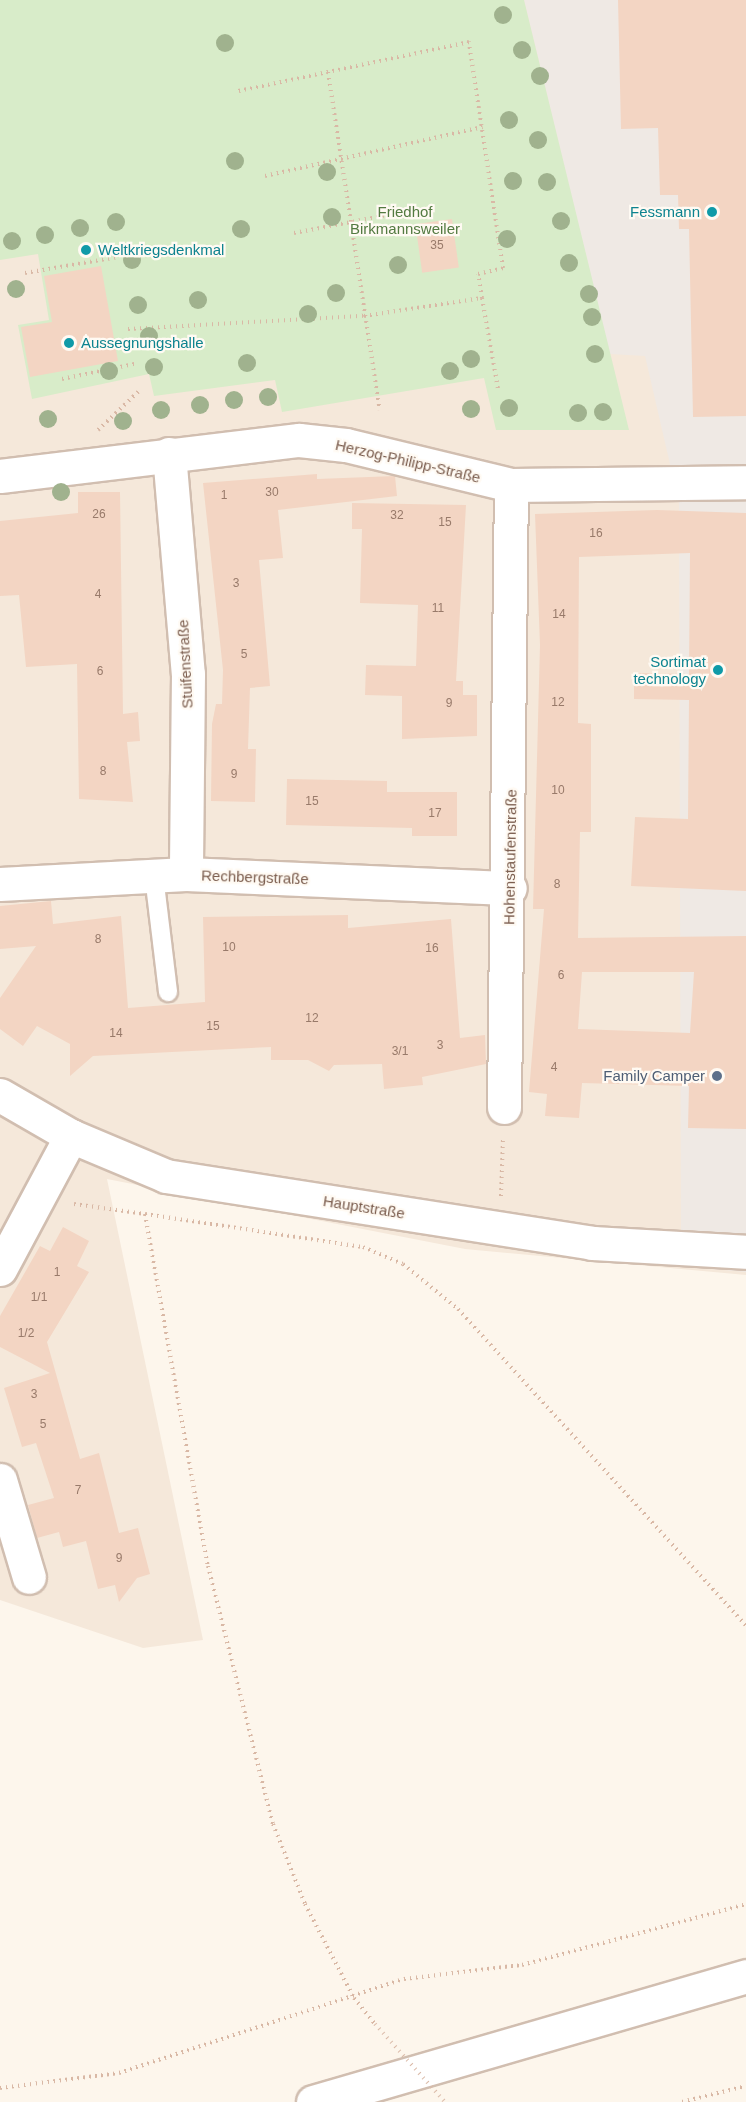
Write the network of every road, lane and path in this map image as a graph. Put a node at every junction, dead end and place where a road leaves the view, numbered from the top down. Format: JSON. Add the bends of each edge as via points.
{"nodes":[{"id":1,"x":328,"y":72,"type":"junction"},
{"id":2,"x":238,"y":91,"type":"dead end"},
{"id":3,"x":483,"y":128,"type":"junction"},
{"id":4,"x":341,"y":159,"type":"junction"},
{"id":5,"x":265,"y":176,"type":"dead end"},
{"id":6,"x":413,"y":210,"type":"dead end"},
{"id":7,"x":351,"y":223,"type":"junction"},
{"id":8,"x":294,"y":232,"type":"dead end"},
{"id":9,"x":118,"y":257,"type":"dead end"},
{"id":10,"x":25,"y":273,"type":"dead end"},
{"id":11,"x":482,"y":298,"type":"junction"},
{"id":12,"x":364,"y":316,"type":"junction"},
{"id":13,"x":128,"y":329,"type":"dead end"},
{"id":14,"x":134,"y":364,"type":"dead end"},
{"id":15,"x":62,"y":379,"type":"dead end"},
{"id":16,"x":498,"y":389,"type":"dead end"},
{"id":17,"x":139,"y":391,"type":"dead end"},
{"id":18,"x":380,"y":410,"type":"dead end"},
{"id":19,"x":169,"y":454,"type":"junction"},
{"id":20,"x":75,"y":465,"type":"junction"},
{"id":21,"x":0,"y":476,"type":"edge"},
{"id":22,"x":746,"y":482,"type":"edge"},
{"id":23,"x":510,"y":485,"type":"junction"},
{"id":24,"x":170,"y":875,"type":"junction"},
{"id":25,"x":0,"y":884,"type":"edge"},
{"id":26,"x":510,"y":888,"type":"junction"},
{"id":27,"x":168,"y":992,"type":"dead end"},
{"id":28,"x":0,"y":1095,"type":"edge"},
{"id":29,"x":504,"y":1107,"type":"joint"},
{"id":30,"x":71,"y":1136,"type":"junction"},
{"id":31,"x":37,"y":1198,"type":"junction"},
{"id":32,"x":145,"y":1214,"type":"junction"},
{"id":33,"x":499,"y":1228,"type":"junction"},
{"id":34,"x":746,"y":1252,"type":"edge"},
{"id":35,"x":0,"y":1269,"type":"edge"},
{"id":36,"x":0,"y":1480,"type":"edge"},
{"id":37,"x":29,"y":1577,"type":"dead end"},
{"id":38,"x":746,"y":1626,"type":"edge"},
{"id":39,"x":746,"y":1904,"type":"edge"},
{"id":40,"x":746,"y":1977,"type":"edge"},
{"id":41,"x":354,"y":1998,"type":"junction"},
{"id":42,"x":746,"y":2086,"type":"edge"},
{"id":43,"x":0,"y":2088,"type":"edge"},
{"id":44,"x":313,"y":2102,"type":"edge"},
{"id":45,"x":445,"y":2102,"type":"edge"},
{"id":46,"x":682,"y":2102,"type":"edge"}],
"edges":[{"from":1,"to":2,"type":"path"},
{"from":1,"to":3,"type":"path","via":[[469,42]]},
{"from":1,"to":4,"type":"path"},
{"from":3,"to":4,"type":"path"},
{"from":3,"to":11,"type":"path","via":[[503,268],[478,274]]},
{"from":4,"to":5,"type":"path"},
{"from":4,"to":7,"type":"path"},
{"from":6,"to":7,"type":"path"},
{"from":7,"to":8,"type":"path"},
{"from":7,"to":12,"type":"path"},
{"from":9,"to":10,"type":"path"},
{"from":11,"to":12,"type":"path"},
{"from":11,"to":16,"type":"path"},
{"from":12,"to":13,"type":"path"},
{"from":12,"to":18,"type":"path"},
{"from":14,"to":15,"type":"path"},
{"from":17,"to":20,"type":"path","via":[[88,439]]},
{"from":19,"to":20,"type":"street","name":"Herzog-Philipp-Straße"},
{"from":19,"to":23,"type":"street","name":"Herzog-Philipp-Straße","via":[[311,441]]},
{"from":19,"to":24,"type":"street","name":"Stuifenstraße","via":[[188,674]]},
{"from":20,"to":21,"type":"street","name":"Herzog-Philipp-Straße"},
{"from":22,"to":23,"type":"street","name":"Herzog-Philipp-Straße"},
{"from":23,"to":26,"type":"street","name":"Hohenstaufenstraße"},
{"from":24,"to":25,"type":"street","name":"Rechbergstraße"},
{"from":24,"to":26,"type":"street","name":"Rechbergstraße"},
{"from":24,"to":27,"type":"lane","name":"Stuifenstraße"},
{"from":26,"to":29,"type":"street","name":"Hohenstaufenstraße"},
{"from":28,"to":30,"type":"street","name":"Hauptstraße"},
{"from":29,"to":33,"type":"path"},
{"from":30,"to":31,"type":"street"},
{"from":30,"to":33,"type":"street","name":"Hauptstraße","via":[[166,1176]]},
{"from":31,"to":32,"type":"path"},
{"from":31,"to":35,"type":"street"},
{"from":32,"to":38,"type":"path","via":[[363,1247],[403,1264],[458,1309]]},
{"from":32,"to":41,"type":"path","via":[[208,1566],[273,1824],[305,1904]]},
{"from":33,"to":34,"type":"street","name":"Hauptstraße","via":[[592,1243]]},
{"from":36,"to":37,"type":"street"},
{"from":39,"to":41,"type":"path","via":[[522,1965],[404,1979]]},
{"from":40,"to":44,"type":"street"},
{"from":41,"to":43,"type":"path","via":[[118,2073]]},
{"from":41,"to":45,"type":"path","bridge":true},
{"from":42,"to":46,"type":"path"}]}
